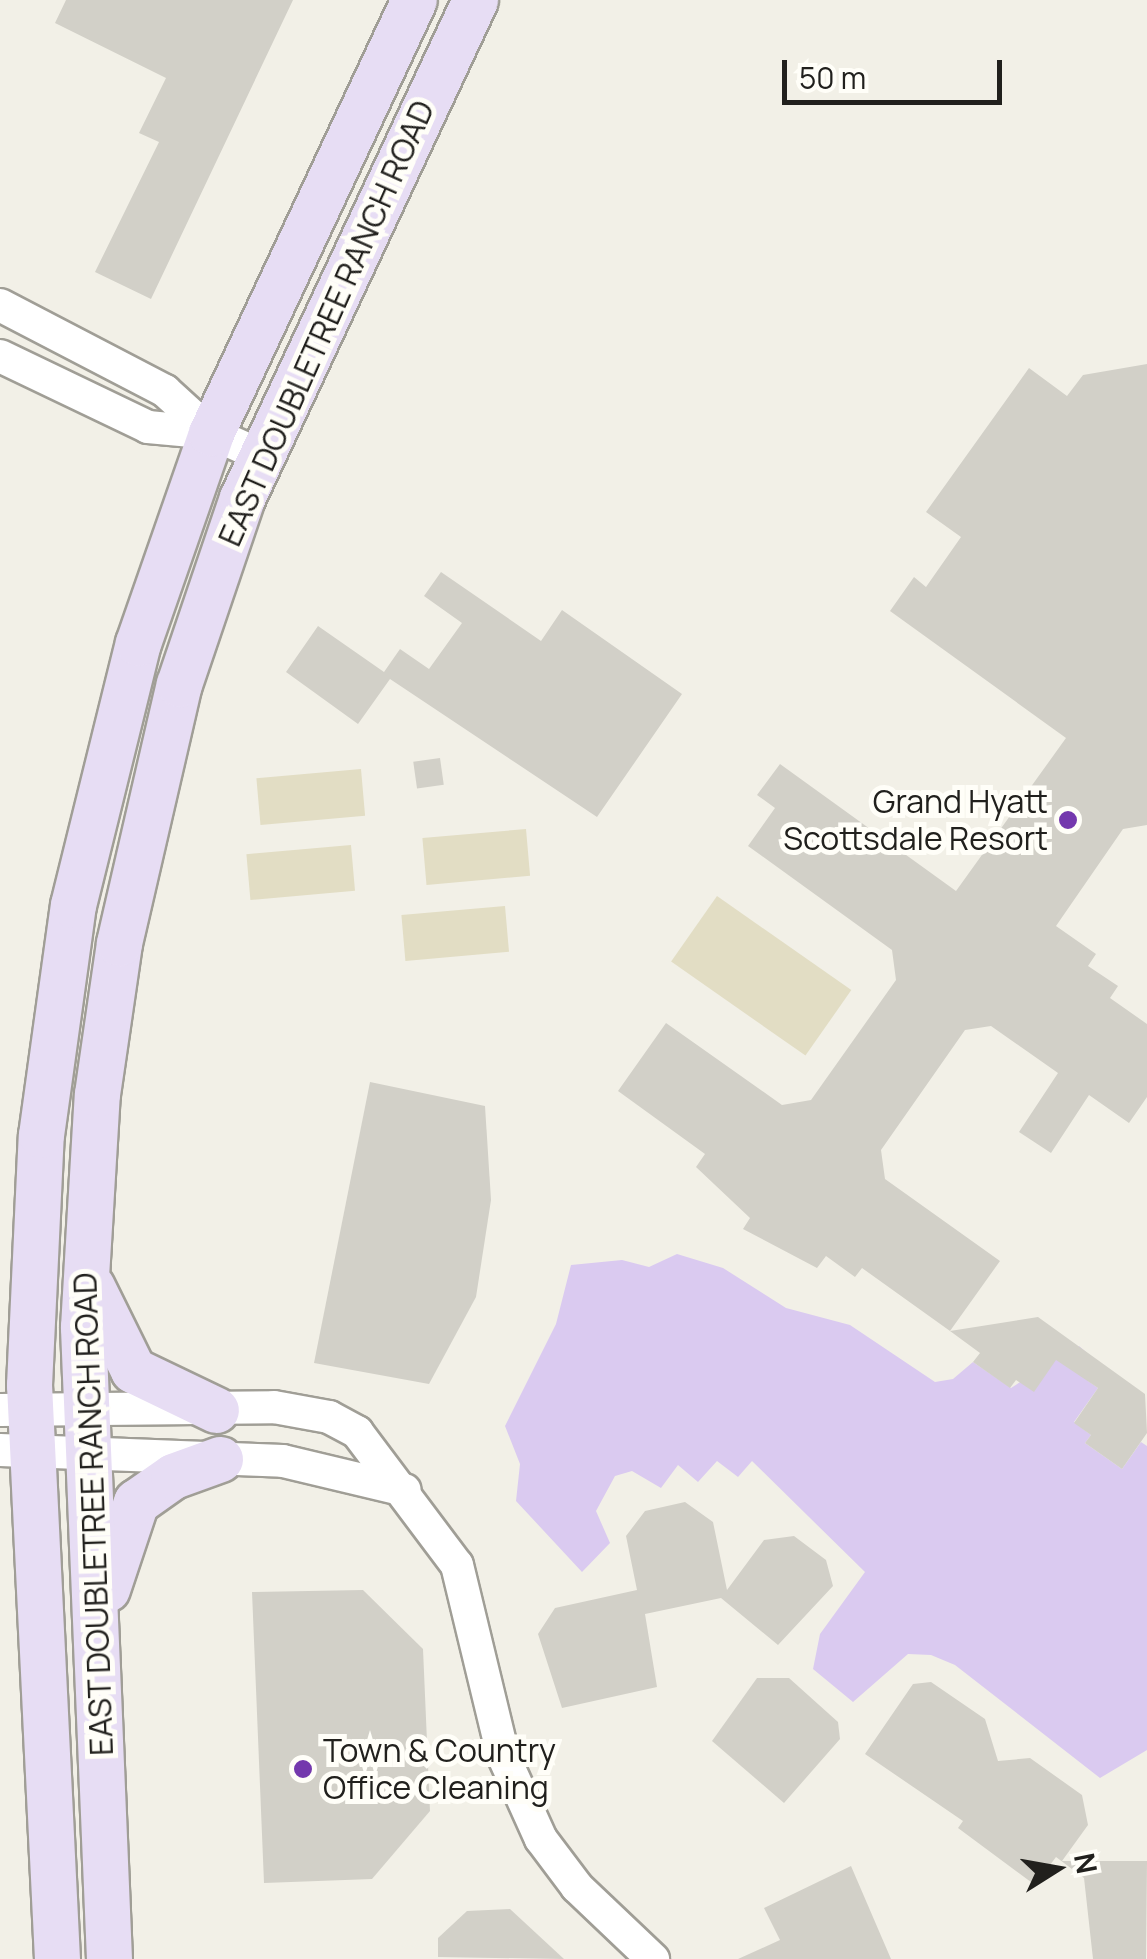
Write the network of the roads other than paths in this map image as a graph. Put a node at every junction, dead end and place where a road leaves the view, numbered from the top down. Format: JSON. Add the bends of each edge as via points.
{"nodes":[{"id":1,"x":414,"y":0,"type":"edge"},
{"id":2,"x":475,"y":0,"type":"edge"},
{"id":3,"x":0,"y":306,"type":"edge"},
{"id":4,"x":0,"y":356,"type":"edge"},
{"id":5,"x":211,"y":432,"type":"junction"},
{"id":6,"x":260,"y":455,"type":"junction"},
{"id":7,"x":85,"y":1261,"type":"junction"},
{"id":8,"x":216,"y":1410,"type":"junction"},
{"id":9,"x":15,"y":1431,"type":"edge"},
{"id":10,"x":85,"y":1435,"type":"junction"},
{"id":11,"x":220,"y":1459,"type":"junction"},
{"id":12,"x":405,"y":1490,"type":"junction"},
{"id":13,"x":94,"y":1640,"type":"junction"},
{"id":14,"x":57,"y":1959,"type":"edge"},
{"id":15,"x":110,"y":1959,"type":"edge"},
{"id":16,"x":653,"y":1959,"type":"edge"}],
"edges":[{"from":1,"to":5,"type":"main road","name":"EAST DOUBLETREE RANCH ROAD"},
{"from":2,"to":6,"type":"main road","name":"EAST DOUBLETREE RANCH ROAD"},
{"from":3,"to":5,"type":"street","via":[[164,391]]},
{"from":4,"to":5,"type":"street","via":[[148,427]]},
{"from":5,"to":6,"type":"street"},
{"from":5,"to":9,"type":"main road","name":"EAST DOUBLETREE RANCH ROAD","via":[[138,643],[73,905],[41,1135]]},
{"from":6,"to":7,"type":"main road","name":"EAST DOUBLETREE RANCH ROAD","via":[[192,640],[133,876],[104,1042]]},
{"from":7,"to":8,"type":"main road","via":[[104,1322],[132,1370]]},
{"from":7,"to":10,"type":"main road","name":"EAST DOUBLETREE RANCH ROAD"},
{"from":8,"to":10,"type":"street"},
{"from":8,"to":12,"type":"street","via":[[329,1416],[383,1457]]},
{"from":9,"to":10,"type":"street"},
{"from":9,"to":14,"type":"main road","name":"EAST DOUBLETREE RANCH ROAD"},
{"from":10,"to":11,"type":"street"},
{"from":10,"to":13,"type":"main road","name":"EAST DOUBLETREE RANCH ROAD"},
{"from":11,"to":12,"type":"street","via":[[282,1461]]},
{"from":11,"to":13,"type":"main road","via":[[173,1476],[136,1502]]},
{"from":12,"to":16,"type":"street","via":[[444,1539],[471,1601],[522,1804],[577,1887]]},
{"from":13,"to":15,"type":"main road","name":"EAST DOUBLETREE RANCH ROAD"}]}
